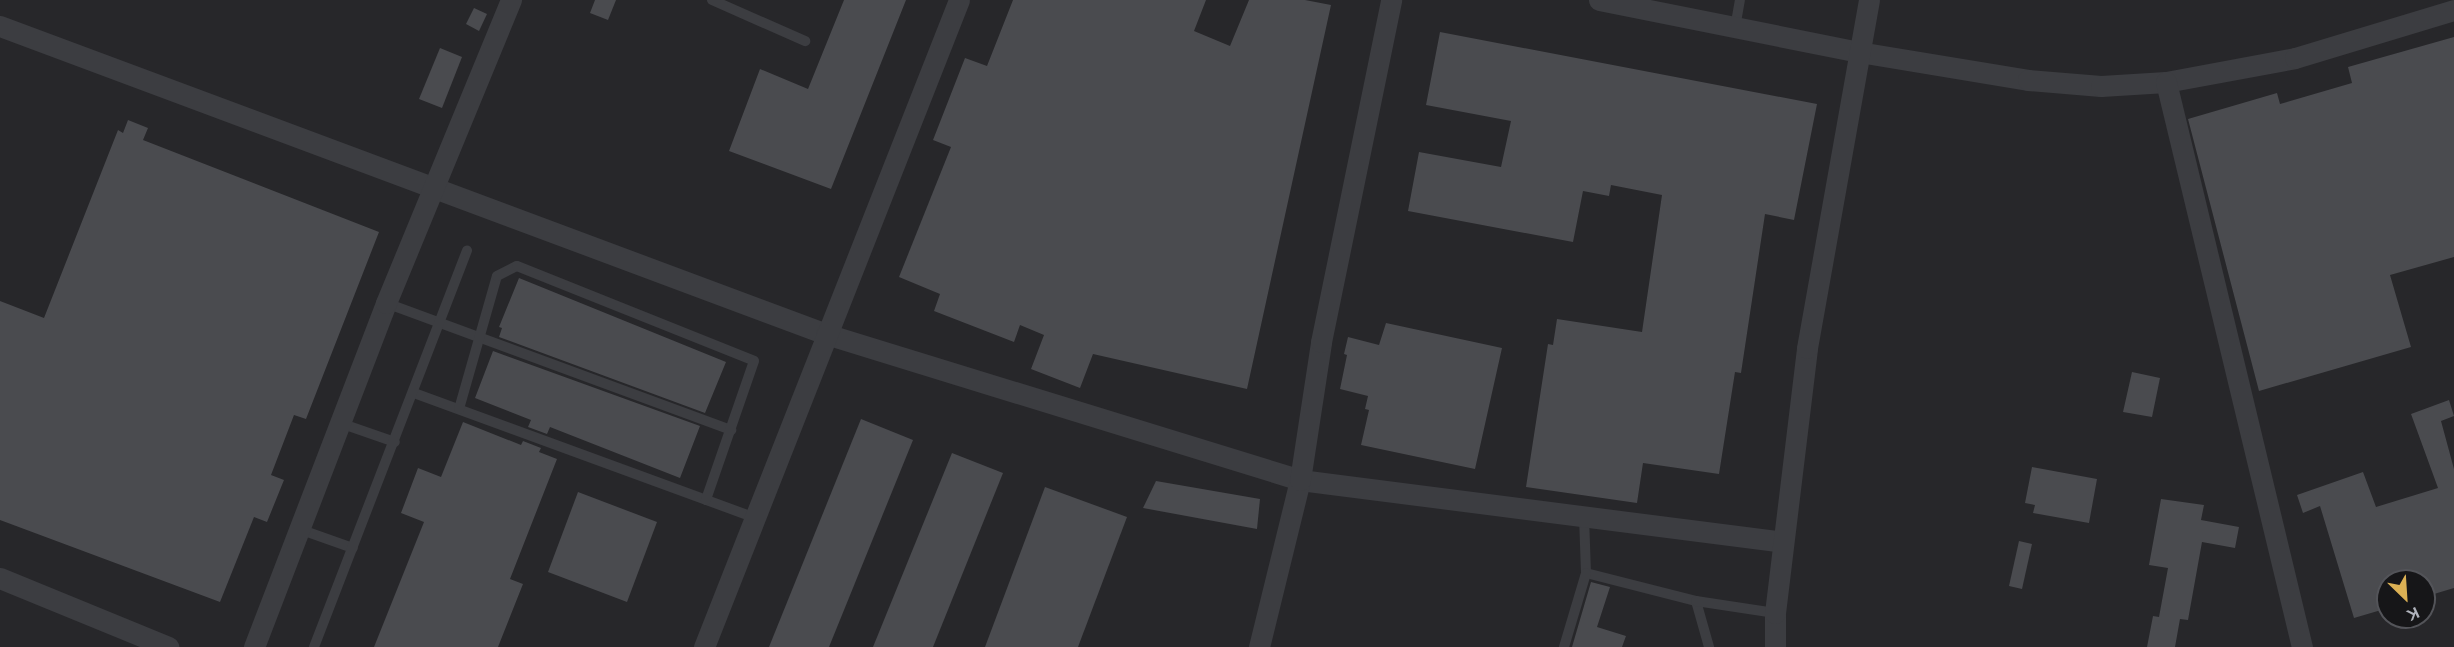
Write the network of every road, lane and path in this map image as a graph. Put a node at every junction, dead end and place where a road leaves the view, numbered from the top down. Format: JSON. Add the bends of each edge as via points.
{"nodes":[{"id":1,"x":511,"y":0,"type":"edge"},
{"id":2,"x":712,"y":0,"type":"edge"},
{"id":3,"x":959,"y":0,"type":"edge"},
{"id":4,"x":1390,"y":0,"type":"edge"},
{"id":5,"x":1599,"y":0,"type":"edge"},
{"id":6,"x":1740,"y":0,"type":"edge"},
{"id":7,"x":1869,"y":0,"type":"edge"},
{"id":8,"x":2454,"y":10,"type":"edge"},
{"id":9,"x":0,"y":26,"type":"edge"},
{"id":10,"x":1735,"y":28,"type":"junction"},
{"id":11,"x":805,"y":41,"type":"dead end"},
{"id":12,"x":1858,"y":52,"type":"junction"},
{"id":13,"x":2166,"y":82,"type":"junction"},
{"id":14,"x":433,"y":188,"type":"junction"},
{"id":15,"x":467,"y":251,"type":"dead end"},
{"id":16,"x":386,"y":303,"type":"junction"},
{"id":17,"x":438,"y":321,"type":"junction"},
{"id":18,"x":826,"y":334,"type":"junction"},
{"id":19,"x":480,"y":337,"type":"junction"},
{"id":20,"x":414,"y":393,"type":"junction"},
{"id":21,"x":459,"y":409,"type":"junction"},
{"id":22,"x":340,"y":423,"type":"junction"},
{"id":23,"x":731,"y":430,"type":"junction"},
{"id":24,"x":395,"y":442,"type":"junction"},
{"id":25,"x":1300,"y":480,"type":"junction"},
{"id":26,"x":706,"y":500,"type":"junction"},
{"id":27,"x":1584,"y":516,"type":"junction"},
{"id":28,"x":754,"y":518,"type":"junction"},
{"id":29,"x":299,"y":529,"type":"junction"},
{"id":30,"x":1784,"y":542,"type":"junction"},
{"id":31,"x":353,"y":548,"type":"junction"},
{"id":32,"x":1586,"y":573,"type":"junction"},
{"id":33,"x":0,"y":578,"type":"edge"},
{"id":34,"x":1696,"y":601,"type":"junction"},
{"id":35,"x":1775,"y":613,"type":"junction"},
{"id":36,"x":168,"y":647,"type":"edge"},
{"id":37,"x":254,"y":647,"type":"edge"},
{"id":38,"x":314,"y":647,"type":"edge"},
{"id":39,"x":704,"y":647,"type":"edge"},
{"id":40,"x":1259,"y":647,"type":"edge"},
{"id":41,"x":1564,"y":647,"type":"edge"},
{"id":42,"x":1709,"y":647,"type":"edge"},
{"id":43,"x":1775,"y":647,"type":"edge"},
{"id":44,"x":2302,"y":647,"type":"edge"}],
"edges":[{"from":1,"to":14,"type":"street"},
{"from":2,"to":11,"type":"lane"},
{"from":3,"to":18,"type":"street"},
{"from":4,"to":25,"type":"street","via":[[1321,342]]},
{"from":5,"to":10,"type":"street"},
{"from":6,"to":10,"type":"lane"},
{"from":7,"to":12,"type":"street"},
{"from":8,"to":13,"type":"street","via":[[2295,58]]},
{"from":9,"to":14,"type":"street"},
{"from":10,"to":12,"type":"street"},
{"from":12,"to":13,"type":"street","via":[[2028,80],[2101,86]]},
{"from":12,"to":30,"type":"street","via":[[1807,348]]},
{"from":13,"to":44,"type":"street"},
{"from":14,"to":16,"type":"street"},
{"from":14,"to":18,"type":"street"},
{"from":15,"to":17,"type":"lane"},
{"from":16,"to":17,"type":"lane"},
{"from":16,"to":22,"type":"street"},
{"from":17,"to":19,"type":"lane"},
{"from":17,"to":20,"type":"lane"},
{"from":18,"to":25,"type":"street"},
{"from":18,"to":28,"type":"street"},
{"from":19,"to":21,"type":"lane"},
{"from":19,"to":23,"type":"lane"},
{"from":19,"to":23,"type":"lane","via":[[497,276],[517,266],[754,361]]},
{"from":20,"to":21,"type":"lane"},
{"from":20,"to":24,"type":"lane"},
{"from":21,"to":26,"type":"lane"},
{"from":22,"to":24,"type":"lane"},
{"from":22,"to":29,"type":"street"},
{"from":23,"to":26,"type":"lane"},
{"from":24,"to":31,"type":"lane"},
{"from":25,"to":27,"type":"street"},
{"from":25,"to":40,"type":"street"},
{"from":26,"to":28,"type":"lane"},
{"from":27,"to":30,"type":"street"},
{"from":27,"to":32,"type":"lane"},
{"from":28,"to":39,"type":"street"},
{"from":29,"to":31,"type":"lane"},
{"from":29,"to":37,"type":"street"},
{"from":30,"to":35,"type":"street"},
{"from":31,"to":38,"type":"lane"},
{"from":32,"to":34,"type":"lane"},
{"from":32,"to":41,"type":"lane"},
{"from":33,"to":36,"type":"street"},
{"from":34,"to":35,"type":"lane"},
{"from":34,"to":42,"type":"lane"},
{"from":35,"to":43,"type":"street"}]}
